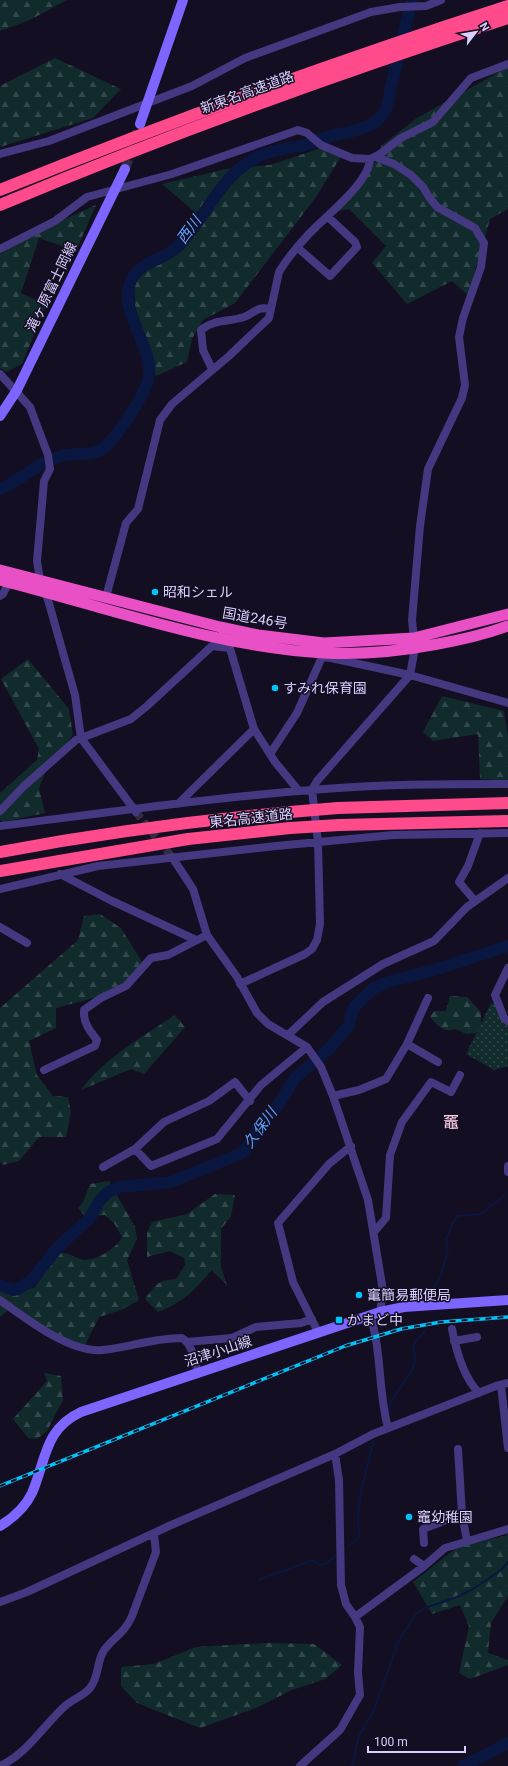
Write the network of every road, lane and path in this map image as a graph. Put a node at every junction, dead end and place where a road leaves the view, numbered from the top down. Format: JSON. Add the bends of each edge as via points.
{"nodes":[{"id":1,"x":183,"y":0,"type":"edge"},
{"id":2,"x":440,"y":0,"type":"edge"},
{"id":3,"x":508,"y":6,"type":"edge"},
{"id":4,"x":508,"y":18,"type":"edge"},
{"id":5,"x":421,"y":40,"type":"junction"},
{"id":6,"x":508,"y":64,"type":"edge"},
{"id":7,"x":147,"y":102,"type":"junction"},
{"id":8,"x":140,"y":124,"type":"tunnel mouth"},
{"id":9,"x":0,"y":154,"type":"edge"},
{"id":10,"x":373,"y":158,"type":"junction"},
{"id":11,"x":124,"y":169,"type":"tunnel mouth"},
{"id":12,"x":0,"y":190,"type":"edge"},
{"id":13,"x":114,"y":190,"type":"junction"},
{"id":14,"x":0,"y":205,"type":"edge"},
{"id":15,"x":328,"y":217,"type":"junction"},
{"id":16,"x":0,"y":248,"type":"edge"},
{"id":17,"x":298,"y":248,"type":"junction"},
{"id":18,"x":270,"y":309,"type":"junction"},
{"id":19,"x":212,"y":369,"type":"junction"},
{"id":20,"x":0,"y":374,"type":"edge"},
{"id":21,"x":17,"y":390,"type":"junction"},
{"id":22,"x":0,"y":416,"type":"edge"},
{"id":23,"x":0,"y":570,"type":"edge"},
{"id":24,"x":40,"y":580,"type":"junction"},
{"id":25,"x":5,"y":581,"type":"edge"},
{"id":26,"x":46,"y":592,"type":"junction"},
{"id":27,"x":0,"y":596,"type":"edge"},
{"id":28,"x":106,"y":597,"type":"junction"},
{"id":29,"x":508,"y":614,"type":"edge"},
{"id":30,"x":508,"y":626,"type":"edge"},
{"id":31,"x":415,"y":643,"type":"junction"},
{"id":32,"x":229,"y":644,"type":"junction"},
{"id":33,"x":410,"y":675,"type":"junction"},
{"id":34,"x":508,"y":703,"type":"edge"},
{"id":35,"x":254,"y":729,"type":"junction"},
{"id":36,"x":81,"y":738,"type":"junction"},
{"id":37,"x":270,"y":754,"type":"junction"},
{"id":38,"x":508,"y":784,"type":"edge"},
{"id":39,"x":312,"y":790,"type":"junction"},
{"id":40,"x":299,"y":791,"type":"junction"},
{"id":41,"x":508,"y":803,"type":"edge"},
{"id":42,"x":178,"y":804,"type":"junction"},
{"id":43,"x":135,"y":810,"type":"junction"},
{"id":44,"x":0,"y":811,"type":"edge"},
{"id":45,"x":508,"y":821,"type":"edge"},
{"id":46,"x":0,"y":826,"type":"edge"},
{"id":47,"x":480,"y":833,"type":"junction"},
{"id":48,"x":508,"y":833,"type":"edge"},
{"id":49,"x":318,"y":842,"type":"junction"},
{"id":50,"x":0,"y":852,"type":"edge"},
{"id":51,"x":172,"y":857,"type":"junction"},
{"id":52,"x":0,"y":870,"type":"edge"},
{"id":53,"x":60,"y":874,"type":"junction"},
{"id":54,"x":508,"y":878,"type":"edge"},
{"id":55,"x":0,"y":889,"type":"edge"},
{"id":56,"x":475,"y":901,"type":"junction"},
{"id":57,"x":0,"y":927,"type":"edge"},
{"id":58,"x":207,"y":935,"type":"junction"},
{"id":59,"x":196,"y":940,"type":"junction"},
{"id":60,"x":27,"y":943,"type":"dead end"},
{"id":61,"x":508,"y":968,"type":"edge"},
{"id":62,"x":240,"y":984,"type":"junction"},
{"id":63,"x":428,"y":998,"type":"dead end"},
{"id":64,"x":508,"y":1021,"type":"edge"},
{"id":65,"x":288,"y":1035,"type":"junction"},
{"id":66,"x":407,"y":1044,"type":"junction"},
{"id":67,"x":307,"y":1047,"type":"junction"},
{"id":68,"x":438,"y":1062,"type":"dead end"},
{"id":69,"x":44,"y":1070,"type":"dead end"},
{"id":70,"x":460,"y":1075,"type":"dead end"},
{"id":71,"x":333,"y":1096,"type":"junction"},
{"id":72,"x":250,"y":1101,"type":"junction"},
{"id":73,"x":351,"y":1146,"type":"junction"},
{"id":74,"x":135,"y":1150,"type":"junction"},
{"id":75,"x":104,"y":1166,"type":"dead end"},
{"id":76,"x":508,"y":1166,"type":"edge"},
{"id":77,"x":508,"y":1172,"type":"edge"},
{"id":78,"x":374,"y":1232,"type":"junction"},
{"id":79,"x":0,"y":1300,"type":"edge"},
{"id":80,"x":508,"y":1300,"type":"edge"},
{"id":81,"x":375,"y":1314,"type":"junction"},
{"id":82,"x":312,"y":1319,"type":"junction"},
{"id":83,"x":452,"y":1329,"type":"dead end"},
{"id":84,"x":318,"y":1332,"type":"junction"},
{"id":85,"x":477,"y":1337,"type":"dead end"},
{"id":86,"x":454,"y":1341,"type":"junction"},
{"id":87,"x":187,"y":1342,"type":"junction"},
{"id":88,"x":198,"y":1372,"type":"junction"},
{"id":89,"x":505,"y":1384,"type":"edge"},
{"id":90,"x":479,"y":1393,"type":"junction"},
{"id":91,"x":388,"y":1428,"type":"junction"},
{"id":92,"x":508,"y":1448,"type":"edge"},
{"id":93,"x":458,"y":1449,"type":"dead end"},
{"id":94,"x":335,"y":1454,"type":"junction"},
{"id":95,"x":462,"y":1514,"type":"junction"},
{"id":96,"x":0,"y":1526,"type":"edge"},
{"id":97,"x":508,"y":1529,"type":"edge"},
{"id":98,"x":154,"y":1534,"type":"junction"},
{"id":99,"x":467,"y":1541,"type":"junction"},
{"id":100,"x":424,"y":1543,"type":"dead end"},
{"id":101,"x":414,"y":1559,"type":"dead end"},
{"id":102,"x":424,"y":1566,"type":"junction"},
{"id":103,"x":0,"y":1602,"type":"edge"},
{"id":104,"x":355,"y":1617,"type":"junction"},
{"id":105,"x":0,"y":1766,"type":"edge"},
{"id":106,"x":300,"y":1766,"type":"edge"}],
"edges":[{"from":1,"to":7,"type":"main road"},
{"from":2,"to":7,"type":"street","via":[[426,6],[371,12],[246,58],[192,86]]},
{"from":3,"to":5,"type":"highway","name":"新東名高速道路"},
{"from":4,"to":5,"type":"highway","name":"新東名高速道路"},
{"from":5,"to":12,"type":"highway","name":"新東名高速道路","via":[[379,48]]},
{"from":5,"to":14,"type":"highway","name":"新東名高速道路","via":[[378,60],[186,130]]},
{"from":6,"to":10,"type":"street","via":[[471,78],[433,122],[396,141]]},
{"from":7,"to":8,"type":"main road"},
{"from":7,"to":9,"type":"street","via":[[49,141]]},
{"from":10,"to":13,"type":"street","via":[[352,158],[321,145],[305,131],[298,130],[172,174]]},
{"from":10,"to":15,"type":"street","via":[[355,189]]},
{"from":10,"to":31,"type":"street","via":[[394,164],[412,176],[437,207],[475,228],[484,243],[481,267],[459,337],[465,385],[462,398],[428,469],[420,526],[413,612]]},
{"from":11,"to":13,"type":"main road","name":"滝ヶ原富士岡線"},
{"from":13,"to":16,"type":"street","via":[[87,197],[55,221]]},
{"from":13,"to":21,"type":"main road","name":"滝ヶ原富士岡線"},
{"from":15,"to":17,"type":"street"},
{"from":15,"to":17,"type":"street","via":[[355,242],[357,247],[330,276]]},
{"from":17,"to":18,"type":"street","via":[[279,272]]},
{"from":18,"to":19,"type":"street","via":[[269,318]]},
{"from":18,"to":19,"type":"street","via":[[262,308],[245,317],[213,323],[201,330],[203,350]]},
{"from":19,"to":28,"type":"street","via":[[172,404],[160,420],[138,509],[126,523]]},
{"from":20,"to":21,"type":"street"},
{"from":21,"to":22,"type":"main road","name":"滝ヶ原富士岡線"},
{"from":21,"to":24,"type":"street","via":[[30,407],[48,455],[50,469],[44,481],[40,518]]},
{"from":23,"to":24,"type":"highway","name":"国道246号"},
{"from":24,"to":26,"type":"street"},
{"from":24,"to":28,"type":"highway","name":"国道246号"},
{"from":25,"to":26,"type":"highway","name":"国道246号"},
{"from":25,"to":27,"type":"street","via":[[3,594]]},
{"from":26,"to":32,"type":"highway","name":"国道246号"},
{"from":26,"to":36,"type":"street","via":[[75,695]]},
{"from":28,"to":31,"type":"highway","name":"国道246号","via":[[220,627],[288,639],[324,643]]},
{"from":29,"to":31,"type":"highway","name":"国道246号"},
{"from":30,"to":31,"type":"highway","name":"国道246号","via":[[455,641]]},
{"from":31,"to":32,"type":"highway","name":"国道246号","via":[[368,653],[325,653]]},
{"from":31,"to":33,"type":"street"},
{"from":32,"to":35,"type":"street"},
{"from":32,"to":36,"type":"street","via":[[212,646],[131,719]]},
{"from":33,"to":34,"type":"street"},
{"from":33,"to":37,"type":"street","via":[[322,657],[296,713]]},
{"from":33,"to":39,"type":"street","via":[[317,781]]},
{"from":35,"to":37,"type":"street"},
{"from":35,"to":42,"type":"street"},
{"from":36,"to":43,"type":"street"},
{"from":36,"to":44,"type":"street","via":[[24,786]]},
{"from":37,"to":40,"type":"street"},
{"from":38,"to":39,"type":"street","via":[[411,784]]},
{"from":39,"to":40,"type":"street"},
{"from":39,"to":49,"type":"street"},
{"from":40,"to":42,"type":"street"},
{"from":41,"to":50,"type":"highway","name":"東名高速道路","bridge":true,"via":[[338,808],[290,812],[218,819]]},
{"from":42,"to":43,"type":"street"},
{"from":43,"to":46,"type":"street"},
{"from":45,"to":52,"type":"highway","name":"東名高速道路","bridge":true,"via":[[290,828],[188,839]]},
{"from":47,"to":48,"type":"street"},
{"from":47,"to":49,"type":"street","via":[[393,835]]},
{"from":47,"to":56,"type":"street","via":[[460,882]]},
{"from":49,"to":51,"type":"street"},
{"from":49,"to":62,"type":"street","via":[[320,924],[314,944],[305,954]]},
{"from":51,"to":53,"type":"street","via":[[98,866]]},
{"from":51,"to":58,"type":"street","via":[[194,889]]},
{"from":53,"to":55,"type":"street"},
{"from":53,"to":59,"type":"street"},
{"from":54,"to":56,"type":"street"},
{"from":56,"to":65,"type":"street","via":[[434,941],[383,964],[323,1002]]},
{"from":57,"to":60,"type":"street"},
{"from":58,"to":59,"type":"street"},
{"from":58,"to":62,"type":"street"},
{"from":59,"to":69,"type":"street","via":[[168,955],[150,958],[126,986],[84,1010],[86,1026],[97,1040],[95,1046]]},
{"from":61,"to":64,"type":"street","via":[[495,995],[504,1018]]},
{"from":62,"to":65,"type":"street","via":[[261,1018]]},
{"from":63,"to":66,"type":"street"},
{"from":65,"to":67,"type":"street"},
{"from":66,"to":68,"type":"street"},
{"from":66,"to":71,"type":"street","via":[[386,1079],[359,1090]]},
{"from":67,"to":71,"type":"street","via":[[321,1067]]},
{"from":67,"to":72,"type":"street","via":[[261,1085]]},
{"from":70,"to":78,"type":"street","via":[[451,1092],[431,1082],[402,1122],[390,1155],[386,1218]]},
{"from":71,"to":73,"type":"street"},
{"from":72,"to":74,"type":"street","via":[[217,1139],[152,1166]]},
{"from":72,"to":74,"type":"street","via":[[235,1082],[209,1101],[164,1122]]},
{"from":73,"to":78,"type":"street","via":[[368,1200]]},
{"from":73,"to":82,"type":"street","via":[[329,1164],[278,1223],[293,1282]]},
{"from":74,"to":75,"type":"street"},
{"from":76,"to":77,"type":"street"},
{"from":78,"to":81,"type":"street","via":[[383,1291]]},
{"from":79,"to":87,"type":"street","via":[[32,1324],[85,1349],[102,1350],[174,1338],[182,1338]]},
{"from":80,"to":81,"type":"main road","name":"沼津小山線","via":[[404,1307]]},
{"from":81,"to":84,"type":"main road","name":"沼津小山線"},
{"from":81,"to":91,"type":"street","via":[[383,1410]]},
{"from":82,"to":84,"type":"street"},
{"from":82,"to":87,"type":"street","via":[[301,1323],[256,1327],[232,1338]]},
{"from":83,"to":86,"type":"street"},
{"from":84,"to":88,"type":"main road","name":"沼津小山線"},
{"from":85,"to":86,"type":"street"},
{"from":86,"to":90,"type":"street","via":[[472,1386]]},
{"from":87,"to":88,"type":"street"},
{"from":88,"to":96,"type":"main road","name":"沼津小山線","via":[[88,1410],[67,1420],[52,1437],[32,1494],[18,1513]]},
{"from":89,"to":90,"type":"street"},
{"from":89,"to":92,"type":"street"},
{"from":90,"to":91,"type":"street"},
{"from":91,"to":94,"type":"street"},
{"from":93,"to":95,"type":"street"},
{"from":94,"to":98,"type":"street"},
{"from":94,"to":104,"type":"street","via":[[339,1480],[341,1586],[343,1599]]},
{"from":95,"to":99,"type":"street"},
{"from":95,"to":100,"type":"street","via":[[423,1529]]},
{"from":97,"to":99,"type":"street"},
{"from":98,"to":103,"type":"street"},
{"from":98,"to":105,"type":"street","via":[[156,1552],[128,1626],[101,1654],[98,1675],[90,1689],[66,1706],[15,1757]]},
{"from":99,"to":102,"type":"street","via":[[445,1548]]},
{"from":101,"to":102,"type":"street"},
{"from":102,"to":104,"type":"street"},
{"from":104,"to":106,"type":"street","via":[[360,1627],[360,1695],[340,1730]]}]}
